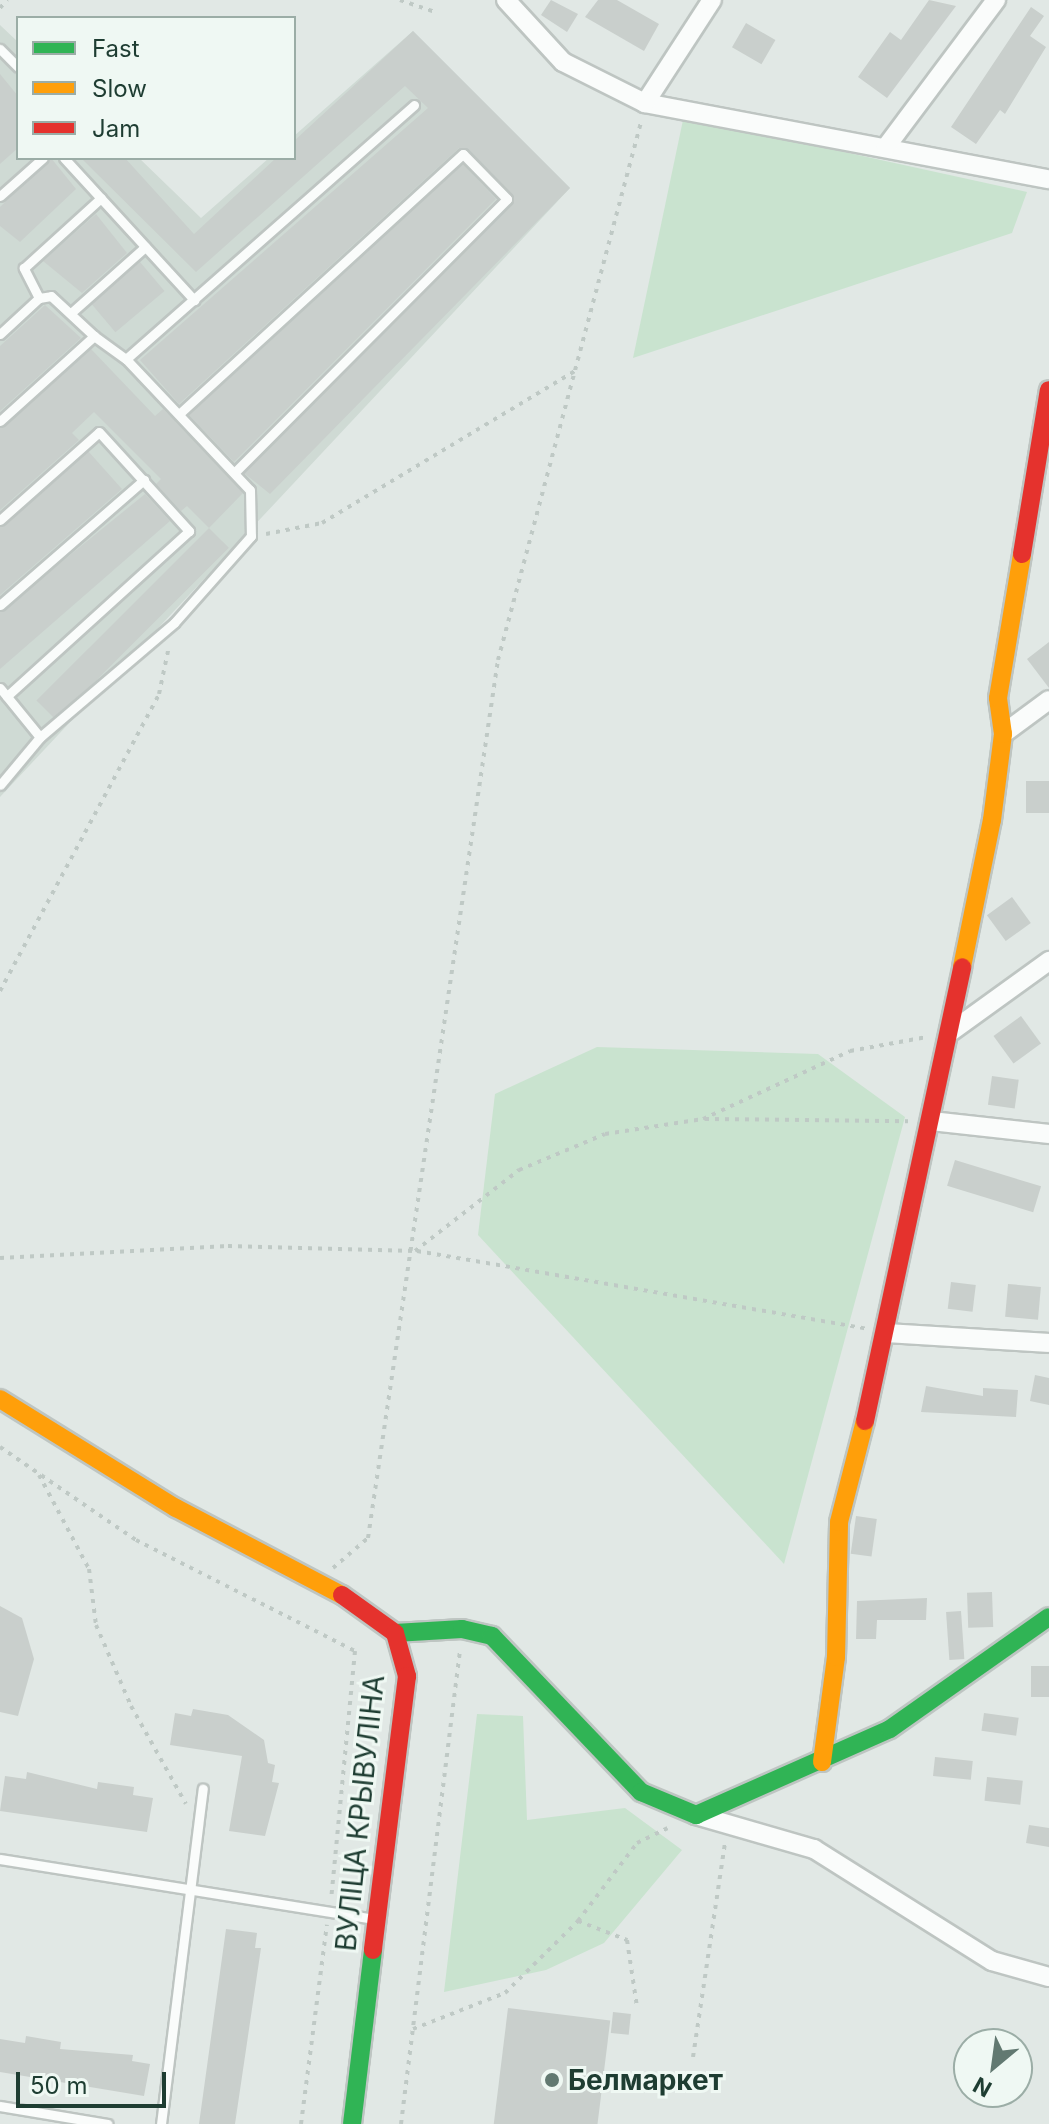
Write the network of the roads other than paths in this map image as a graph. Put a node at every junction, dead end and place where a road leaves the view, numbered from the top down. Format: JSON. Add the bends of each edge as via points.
{"nodes":[{"id":1,"x":506,"y":0,"type":"edge"},
{"id":2,"x":712,"y":0,"type":"edge"},
{"id":3,"x":996,"y":0,"type":"edge"},
{"id":4,"x":0,"y":49,"type":"edge"},
{"id":5,"x":16,"y":65,"type":"edge"},
{"id":6,"x":645,"y":103,"type":"junction"},
{"id":7,"x":414,"y":105,"type":"dead end"},
{"id":8,"x":886,"y":147,"type":"junction"},
{"id":9,"x":41,"y":160,"type":"edge"},
{"id":10,"x":66,"y":160,"type":"edge"},
{"id":11,"x":1049,"y":179,"type":"edge"},
{"id":12,"x":0,"y":196,"type":"edge"},
{"id":13,"x":101,"y":198,"type":"junction"},
{"id":14,"x":145,"y":247,"type":"junction"},
{"id":15,"x":39,"y":298,"type":"junction"},
{"id":16,"x":194,"y":300,"type":"junction"},
{"id":17,"x":72,"y":312,"type":"junction"},
{"id":18,"x":0,"y":334,"type":"edge"},
{"id":19,"x":94,"y":336,"type":"junction"},
{"id":20,"x":126,"y":359,"type":"junction"},
{"id":21,"x":1049,"y":390,"type":"edge"},
{"id":22,"x":179,"y":414,"type":"junction"},
{"id":23,"x":0,"y":421,"type":"edge"},
{"id":24,"x":1045,"y":440,"type":"edge"},
{"id":25,"x":235,"y":472,"type":"junction"},
{"id":26,"x":144,"y":480,"type":"junction"},
{"id":27,"x":0,"y":520,"type":"edge"},
{"id":28,"x":0,"y":605,"type":"edge"},
{"id":29,"x":3,"y":692,"type":"edge"},
{"id":30,"x":1049,"y":700,"type":"edge"},
{"id":31,"x":1003,"y":734,"type":"junction"},
{"id":32,"x":40,"y":737,"type":"junction"},
{"id":33,"x":0,"y":785,"type":"edge"},
{"id":34,"x":1049,"y":961,"type":"edge"},
{"id":35,"x":952,"y":1031,"type":"junction"},
{"id":36,"x":931,"y":1121,"type":"junction"},
{"id":37,"x":1049,"y":1134,"type":"edge"},
{"id":38,"x":887,"y":1333,"type":"junction"},
{"id":39,"x":1049,"y":1343,"type":"edge"},
{"id":40,"x":0,"y":1399,"type":"edge"},
{"id":41,"x":1049,"y":1617,"type":"edge"},
{"id":42,"x":395,"y":1633,"type":"junction"},
{"id":43,"x":822,"y":1762,"type":"junction"},
{"id":44,"x":203,"y":1789,"type":"dead end"},
{"id":45,"x":696,"y":1815,"type":"junction"},
{"id":46,"x":0,"y":1859,"type":"edge"},
{"id":47,"x":192,"y":1884,"type":"junction"},
{"id":48,"x":379,"y":1919,"type":"junction"},
{"id":49,"x":1049,"y":1977,"type":"edge"},
{"id":50,"x":0,"y":2106,"type":"edge"},
{"id":51,"x":108,"y":2124,"type":"edge"},
{"id":52,"x":161,"y":2124,"type":"edge"},
{"id":53,"x":352,"y":2124,"type":"edge"}],
"edges":[{"from":1,"to":6,"type":"street","via":[[563,62]]},
{"from":2,"to":6,"type":"street"},
{"from":3,"to":8,"type":"street"},
{"from":4,"to":5,"type":"lane"},
{"from":6,"to":8,"type":"street"},
{"from":7,"to":16,"type":"lane"},
{"from":8,"to":11,"type":"street"},
{"from":9,"to":12,"type":"lane"},
{"from":10,"to":13,"type":"lane"},
{"from":13,"to":14,"type":"lane"},
{"from":13,"to":15,"type":"lane","via":[[24,268]]},
{"from":14,"to":16,"type":"lane"},
{"from":14,"to":17,"type":"lane"},
{"from":15,"to":17,"type":"lane","via":[[51,296]]},
{"from":15,"to":18,"type":"lane"},
{"from":16,"to":20,"type":"lane"},
{"from":17,"to":19,"type":"lane"},
{"from":19,"to":20,"type":"lane"},
{"from":19,"to":23,"type":"lane"},
{"from":20,"to":22,"type":"lane"},
{"from":21,"to":24,"type":"main road"},
{"from":22,"to":25,"type":"lane"},
{"from":22,"to":25,"type":"lane","via":[[463,154],[507,199]]},
{"from":24,"to":31,"type":"main road","via":[[998,698]]},
{"from":25,"to":32,"type":"lane","via":[[250,490],[251,536],[174,623]]},
{"from":26,"to":27,"type":"lane","via":[[99,432]]},
{"from":26,"to":28,"type":"lane"},
{"from":26,"to":29,"type":"lane","via":[[189,531]]},
{"from":29,"to":32,"type":"lane"},
{"from":30,"to":31,"type":"street"},
{"from":31,"to":35,"type":"main road"},
{"from":32,"to":33,"type":"lane"},
{"from":34,"to":35,"type":"street"},
{"from":35,"to":36,"type":"main road"},
{"from":36,"to":37,"type":"street"},
{"from":36,"to":38,"type":"main road"},
{"from":38,"to":39,"type":"street"},
{"from":38,"to":43,"type":"main road","via":[[839,1522],[836,1657]]},
{"from":40,"to":42,"type":"main road","via":[[367,1608]]},
{"from":41,"to":43,"type":"main road","via":[[929,1704]]},
{"from":42,"to":45,"type":"main road","via":[[462,1629],[513,1651],[641,1792]]},
{"from":42,"to":48,"type":"main road","name":"ВУЛІЦА КРЫВУЛІНА","via":[[407,1676]]},
{"from":43,"to":45,"type":"main road"},
{"from":44,"to":47,"type":"lane"},
{"from":45,"to":49,"type":"street","via":[[814,1849],[992,1961]]},
{"from":46,"to":47,"type":"lane"},
{"from":47,"to":48,"type":"lane"},
{"from":47,"to":52,"type":"lane"},
{"from":48,"to":53,"type":"main road","name":"ВУЛІЦА КРЫВУЛІНА"},
{"from":50,"to":51,"type":"lane"}]}
